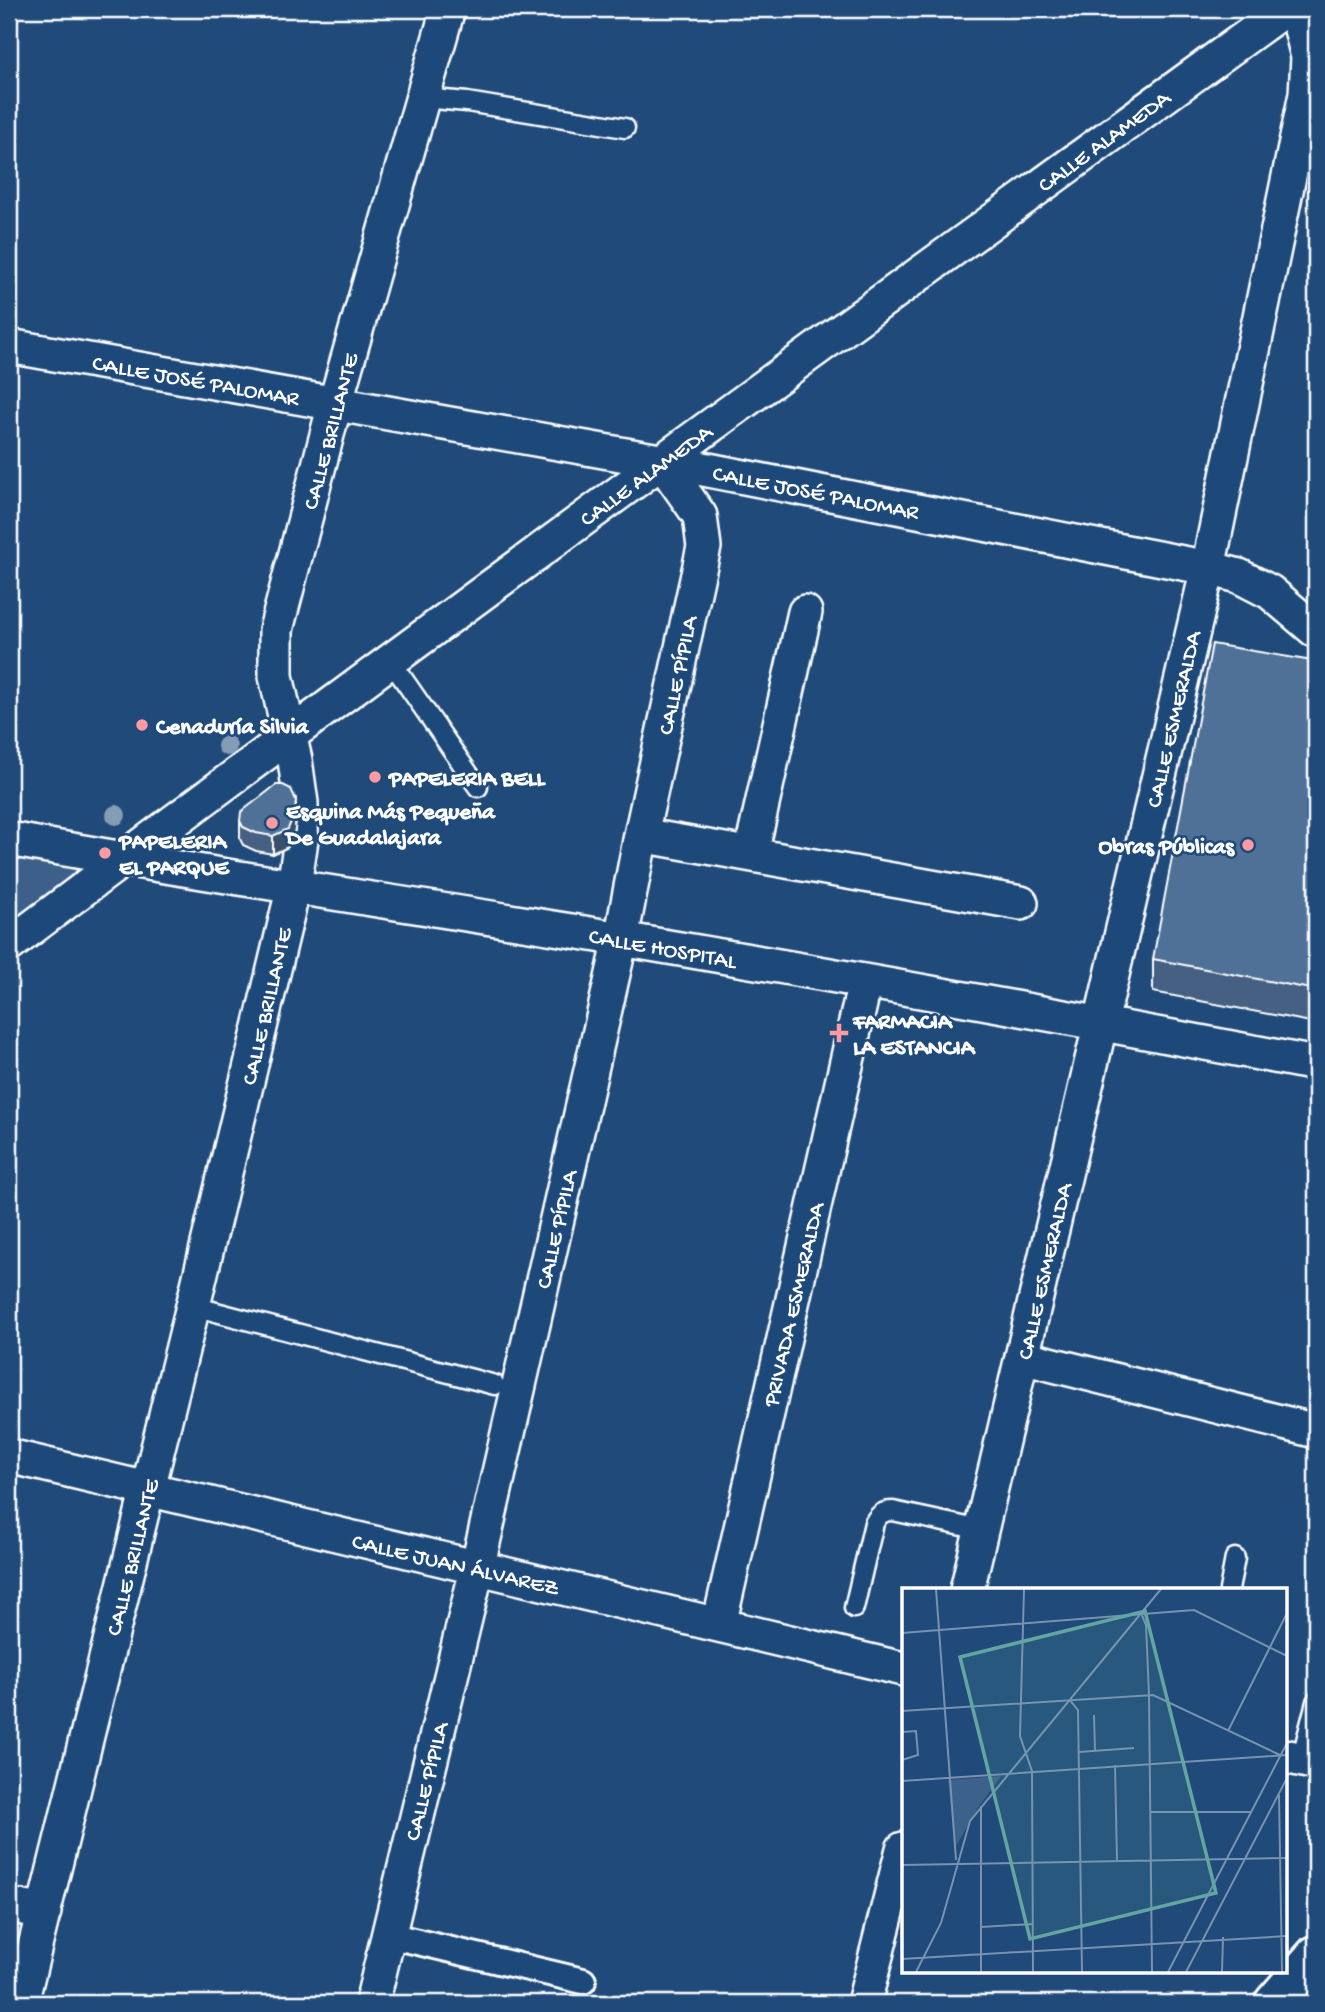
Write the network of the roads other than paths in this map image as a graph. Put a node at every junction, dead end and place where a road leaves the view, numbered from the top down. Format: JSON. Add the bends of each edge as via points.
{"nodes":[{"id":1,"x":449,"y":9,"type":"edge"},
{"id":2,"x":1284,"y":9,"type":"edge"},
{"id":3,"x":1292,"y":9,"type":"edge"},
{"id":4,"x":423,"y":98,"type":"junction"},
{"id":5,"x":625,"y":128,"type":"dead end"},
{"id":6,"x":9,"y":346,"type":"edge"},
{"id":7,"x":335,"y":404,"type":"junction"},
{"id":8,"x":662,"y":462,"type":"junction"},
{"id":9,"x":1208,"y":568,"type":"junction"},
{"id":10,"x":805,"y":612,"type":"dead end"},
{"id":11,"x":1316,"y":631,"type":"edge"},
{"id":12,"x":390,"y":660,"type":"junction"},
{"id":13,"x":289,"y":734,"type":"junction"},
{"id":14,"x":478,"y":787,"type":"dead end"},
{"id":15,"x":641,"y":835,"type":"junction"},
{"id":16,"x":9,"y":839,"type":"edge"},
{"id":17,"x":751,"y":855,"type":"junction"},
{"id":18,"x":122,"y":859,"type":"junction"},
{"id":19,"x":294,"y":886,"type":"junction"},
{"id":20,"x":1021,"y":903,"type":"dead end"},
{"id":21,"x":621,"y":939,"type":"junction"},
{"id":22,"x":9,"y":945,"type":"edge"},
{"id":23,"x":864,"y":982,"type":"junction"},
{"id":24,"x":1100,"y":1023,"type":"junction"},
{"id":25,"x":1316,"y":1064,"type":"edge"},
{"id":26,"x":193,"y":1306,"type":"junction"},
{"id":27,"x":1022,"y":1357,"type":"junction"},
{"id":28,"x":495,"y":1385,"type":"dead end"},
{"id":29,"x":1316,"y":1431,"type":"edge"},
{"id":30,"x":9,"y":1456,"type":"edge"},
{"id":31,"x":148,"y":1490,"type":"junction"},
{"id":32,"x":981,"y":1530,"type":"junction"},
{"id":33,"x":1235,"y":1558,"type":"dead end"},
{"id":34,"x":477,"y":1569,"type":"junction"},
{"id":35,"x":967,"y":1588,"type":"edge"},
{"id":36,"x":1229,"y":1588,"type":"edge"},
{"id":37,"x":855,"y":1608,"type":"dead end"},
{"id":38,"x":719,"y":1625,"type":"junction"},
{"id":39,"x":902,"y":1670,"type":"edge"},
{"id":40,"x":1316,"y":1702,"type":"edge"},
{"id":41,"x":1301,"y":1760,"type":"edge"},
{"id":42,"x":902,"y":1853,"type":"edge"},
{"id":43,"x":9,"y":1905,"type":"edge"},
{"id":44,"x":44,"y":1912,"type":"junction"},
{"id":45,"x":388,"y":1935,"type":"junction"},
{"id":46,"x":1316,"y":1955,"type":"edge"},
{"id":47,"x":583,"y":1982,"type":"dead end"},
{"id":48,"x":22,"y":2003,"type":"edge"},
{"id":49,"x":372,"y":2003,"type":"edge"},
{"id":50,"x":864,"y":2003,"type":"edge"},
{"id":51,"x":1274,"y":2003,"type":"edge"}],
"edges":[{"from":1,"to":4,"type":"street","name":"CALLE BRILLANTE"},
{"from":2,"to":8,"type":"street","name":"CALLE ALAMEDA"},
{"from":3,"to":9,"type":"street","name":"CALLE ESMERALDA","via":[[1308,57],[1306,94]]},
{"from":4,"to":5,"type":"lane"},
{"from":4,"to":7,"type":"street","name":"CALLE BRILLANTE"},
{"from":6,"to":7,"type":"street","name":"CALLE JOSÉ PALOMAR"},
{"from":7,"to":8,"type":"street","name":"CALLE JOSÉ PALOMAR"},
{"from":7,"to":13,"type":"street","name":"CALLE BRILLANTE","via":[[276,630],[276,676]]},
{"from":8,"to":9,"type":"street","name":"CALLE JOSÉ PALOMAR"},
{"from":8,"to":12,"type":"street","name":"CALLE ALAMEDA"},
{"from":8,"to":15,"type":"street","name":"CALLE PÍPILA","via":[[700,516],[704,547]]},
{"from":9,"to":11,"type":"street","name":"CALLE JOSÉ PALOMAR","via":[[1239,576],[1270,592]]},
{"from":9,"to":24,"type":"street","name":"CALLE ESMERALDA"},
{"from":10,"to":17,"type":"street"},
{"from":12,"to":13,"type":"street","name":"CALLE ALAMEDA"},
{"from":12,"to":14,"type":"lane"},
{"from":13,"to":18,"type":"street","name":"CALLE ALAMEDA"},
{"from":13,"to":19,"type":"street","name":"CALLE BRILLANTE","via":[[301,803]]},
{"from":15,"to":17,"type":"street"},
{"from":15,"to":21,"type":"street","name":"CALLE PÍPILA"},
{"from":16,"to":18,"type":"street","name":"CALLE HOSPITAL"},
{"from":17,"to":20,"type":"street"},
{"from":18,"to":19,"type":"street","name":"CALLE HOSPITAL"},
{"from":18,"to":22,"type":"street","name":"CALLE ALAMEDA"},
{"from":19,"to":21,"type":"street","name":"CALLE HOSPITAL"},
{"from":19,"to":26,"type":"street","name":"CALLE BRILLANTE"},
{"from":21,"to":23,"type":"street","name":"CALLE HOSPITAL"},
{"from":21,"to":34,"type":"street","name":"CALLE PÍPILA"},
{"from":23,"to":24,"type":"street","name":"CALLE HOSPITAL"},
{"from":23,"to":38,"type":"street","name":"PRIVADA ESMERALDA"},
{"from":24,"to":25,"type":"street","name":"CALLE HOSPITAL"},
{"from":24,"to":27,"type":"street","name":"CALLE ESMERALDA"},
{"from":26,"to":28,"type":"lane"},
{"from":26,"to":31,"type":"street","name":"CALLE BRILLANTE"},
{"from":27,"to":29,"type":"street"},
{"from":27,"to":32,"type":"street","name":"CALLE ESMERALDA"},
{"from":30,"to":31,"type":"street","name":"CALLE JUAN ÁLVAREZ"},
{"from":31,"to":34,"type":"street","name":"CALLE JUAN ÁLVAREZ"},
{"from":31,"to":44,"type":"street","name":"CALLE BRILLANTE"},
{"from":32,"to":35,"type":"street","name":"CALLE ESMERALDA"},
{"from":32,"to":37,"type":"lane","via":[[885,1511],[874,1523]]},
{"from":33,"to":36,"type":"lane"},
{"from":34,"to":38,"type":"street","name":"CALLE JUAN ÁLVAREZ"},
{"from":34,"to":45,"type":"street","name":"CALLE PÍPILA"},
{"from":38,"to":39,"type":"street","name":"CALLE JUAN ÁLVAREZ"},
{"from":40,"to":41,"type":"lane"},
{"from":42,"to":50,"type":"street"},
{"from":43,"to":44,"type":"street"},
{"from":44,"to":48,"type":"street","name":"CALLE BRILLANTE"},
{"from":45,"to":47,"type":"street"},
{"from":45,"to":49,"type":"street","name":"CALLE PÍPILA"},
{"from":46,"to":51,"type":"main road"}]}
